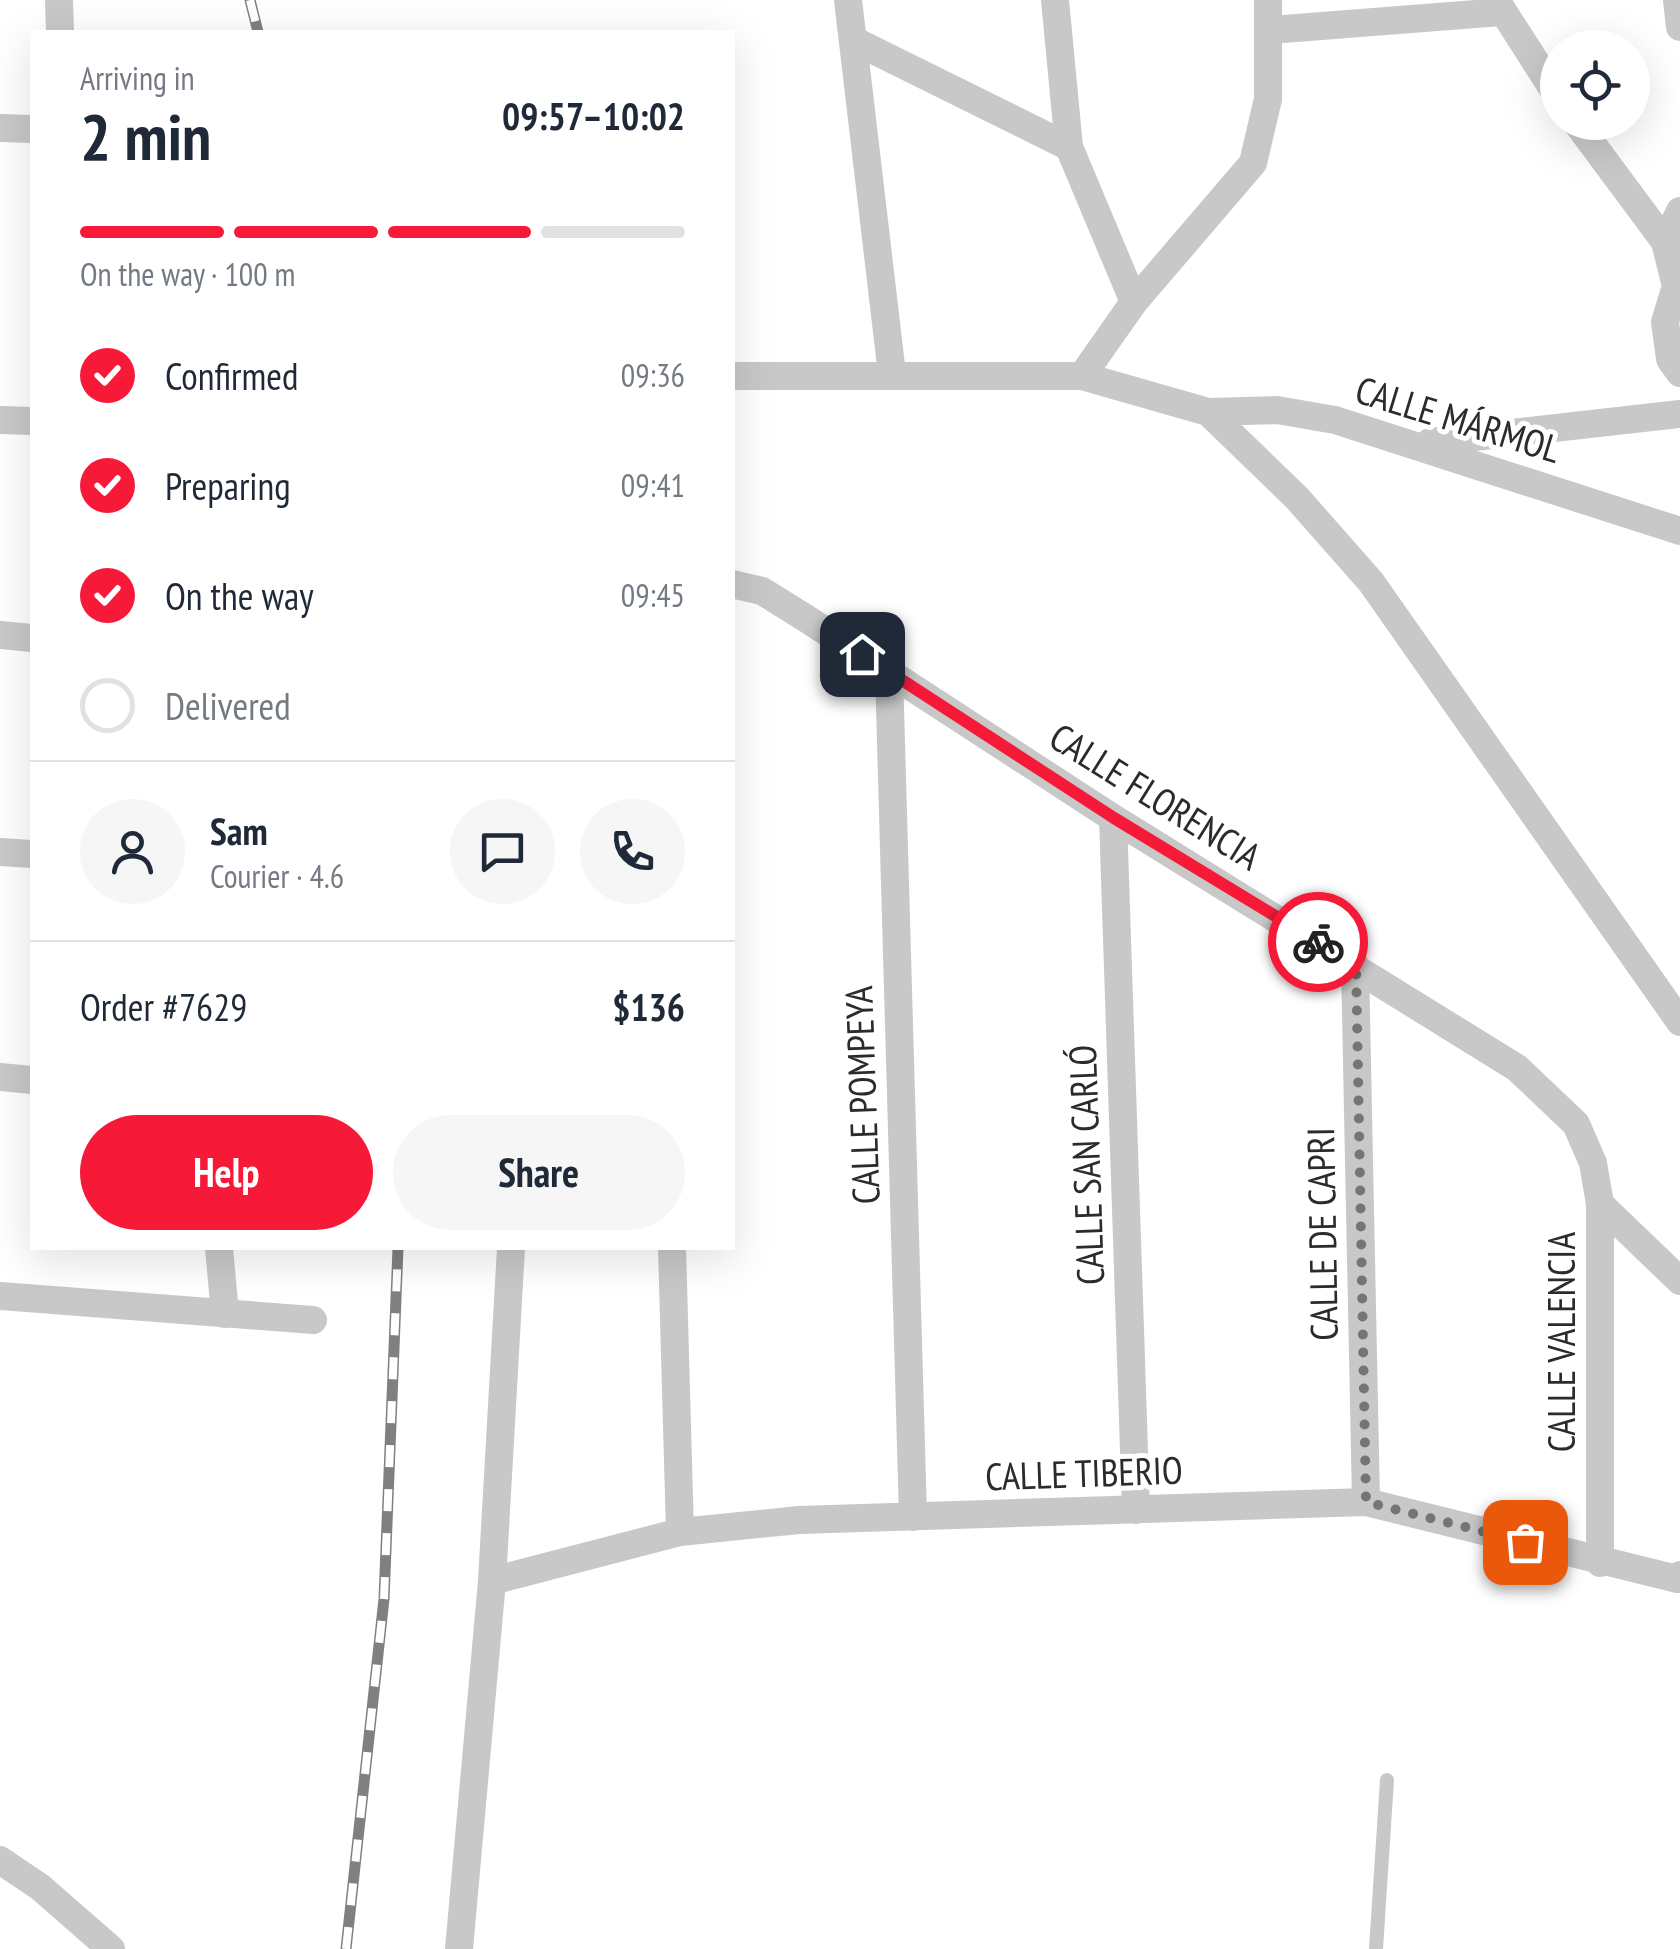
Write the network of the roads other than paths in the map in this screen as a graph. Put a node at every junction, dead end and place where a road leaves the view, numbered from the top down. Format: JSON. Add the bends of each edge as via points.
{"nodes":[{"id":1,"x":58,"y":0,"type":"edge"},
{"id":2,"x":848,"y":0,"type":"edge"},
{"id":3,"x":1054,"y":0,"type":"edge"},
{"id":4,"x":1268,"y":0,"type":"edge"},
{"id":5,"x":1677,"y":0,"type":"edge"},
{"id":6,"x":1498,"y":6,"type":"edge"},
{"id":7,"x":1680,"y":26,"type":"edge"},
{"id":8,"x":60,"y":30,"type":"edge"},
{"id":9,"x":1270,"y":30,"type":"junction"},
{"id":10,"x":852,"y":40,"type":"junction"},
{"id":11,"x":1540,"y":70,"type":"edge"},
{"id":12,"x":0,"y":128,"type":"edge"},
{"id":13,"x":30,"y":129,"type":"edge"},
{"id":14,"x":1589,"y":140,"type":"edge"},
{"id":15,"x":1069,"y":146,"type":"junction"},
{"id":16,"x":1680,"y":211,"type":"edge"},
{"id":17,"x":1665,"y":242,"type":"junction"},
{"id":18,"x":1678,"y":287,"type":"edge"},
{"id":19,"x":1134,"y":302,"type":"junction"},
{"id":20,"x":1680,"y":373,"type":"edge"},
{"id":21,"x":892,"y":374,"type":"junction"},
{"id":22,"x":735,"y":376,"type":"edge"},
{"id":23,"x":1082,"y":376,"type":"junction"},
{"id":24,"x":1208,"y":412,"type":"junction"},
{"id":25,"x":1680,"y":414,"type":"edge"},
{"id":26,"x":0,"y":420,"type":"edge"},
{"id":27,"x":30,"y":421,"type":"edge"},
{"id":28,"x":1418,"y":444,"type":"junction"},
{"id":29,"x":1680,"y":530,"type":"edge"},
{"id":30,"x":735,"y":585,"type":"edge"},
{"id":31,"x":0,"y":635,"type":"edge"},
{"id":32,"x":30,"y":637,"type":"edge"},
{"id":33,"x":889,"y":672,"type":"junction"},
{"id":34,"x":1114,"y":818,"type":"junction"},
{"id":35,"x":0,"y":852,"type":"edge"},
{"id":36,"x":30,"y":854,"type":"edge"},
{"id":37,"x":1356,"y":965,"type":"junction"},
{"id":38,"x":1680,"y":1022,"type":"edge"},
{"id":39,"x":0,"y":1078,"type":"edge"},
{"id":40,"x":30,"y":1080,"type":"edge"},
{"id":41,"x":1576,"y":1124,"type":"joint"},
{"id":42,"x":1600,"y":1204,"type":"junction"},
{"id":43,"x":220,"y":1250,"type":"edge"},
{"id":44,"x":512,"y":1250,"type":"edge"},
{"id":45,"x":672,"y":1250,"type":"edge"},
{"id":46,"x":1680,"y":1281,"type":"edge"},
{"id":47,"x":0,"y":1296,"type":"edge"},
{"id":48,"x":225,"y":1314,"type":"junction"},
{"id":49,"x":313,"y":1320,"type":"dead end"},
{"id":50,"x":1366,"y":1502,"type":"junction"},
{"id":51,"x":1136,"y":1510,"type":"junction"},
{"id":52,"x":912,"y":1517,"type":"junction"},
{"id":53,"x":680,"y":1532,"type":"junction"},
{"id":54,"x":1600,"y":1563,"type":"junction"},
{"id":55,"x":1678,"y":1577,"type":"edge"},
{"id":56,"x":492,"y":1582,"type":"junction"},
{"id":57,"x":1387,"y":1780,"type":"dead end"},
{"id":58,"x":0,"y":1860,"type":"edge"},
{"id":59,"x":112,"y":1949,"type":"edge"},
{"id":60,"x":459,"y":1949,"type":"edge"},
{"id":61,"x":1376,"y":1949,"type":"edge"}],
"edges":[{"from":1,"to":8,"type":"street"},
{"from":2,"to":10,"type":"street"},
{"from":3,"to":15,"type":"street"},
{"from":4,"to":9,"type":"street"},
{"from":5,"to":7,"type":"street"},
{"from":6,"to":9,"type":"street"},
{"from":6,"to":11,"type":"street"},
{"from":9,"to":19,"type":"street","via":[[1268,99],[1253,163]]},
{"from":10,"to":15,"type":"street"},
{"from":10,"to":21,"type":"street"},
{"from":12,"to":13,"type":"street"},
{"from":14,"to":17,"type":"street"},
{"from":15,"to":19,"type":"street"},
{"from":16,"to":17,"type":"street"},
{"from":17,"to":18,"type":"street"},
{"from":18,"to":20,"type":"street","via":[[1665,322],[1670,359]]},
{"from":19,"to":23,"type":"street"},
{"from":21,"to":22,"type":"street"},
{"from":21,"to":23,"type":"street"},
{"from":23,"to":24,"type":"street"},
{"from":24,"to":28,"type":"street","name":"CALLE MÁRMOL","via":[[1277,410]]},
{"from":24,"to":38,"type":"street","via":[[1371,582]]},
{"from":25,"to":28,"type":"street"},
{"from":26,"to":27,"type":"street"},
{"from":28,"to":29,"type":"street","name":"CALLE MÁRMOL"},
{"from":30,"to":33,"type":"street","name":"CALLE FLORENCIA","via":[[762,591]]},
{"from":31,"to":32,"type":"street"},
{"from":33,"to":34,"type":"street","name":"CALLE FLORENCIA"},
{"from":33,"to":52,"type":"street","name":"CALLE POMPEYA"},
{"from":34,"to":37,"type":"street","name":"CALLE FLORENCIA"},
{"from":34,"to":51,"type":"street","name":"CALLE SAN CARLÓ"},
{"from":35,"to":36,"type":"street"},
{"from":37,"to":41,"type":"street","name":"CALLE FLORENCIA","via":[[1517,1068]]},
{"from":37,"to":50,"type":"street","name":"CALLE DE CAPRI"},
{"from":39,"to":40,"type":"street"},
{"from":41,"to":42,"type":"street","name":"CALLE VALENCIA","via":[[1593,1163]]},
{"from":42,"to":46,"type":"street"},
{"from":42,"to":54,"type":"street","name":"CALLE VALENCIA"},
{"from":43,"to":48,"type":"street"},
{"from":44,"to":56,"type":"street"},
{"from":45,"to":53,"type":"street"},
{"from":47,"to":48,"type":"street"},
{"from":48,"to":49,"type":"street"},
{"from":50,"to":51,"type":"street","name":"CALLE TIBERIO"},
{"from":50,"to":54,"type":"street","name":"CALLE TIBERIO"},
{"from":51,"to":52,"type":"street","name":"CALLE TIBERIO"},
{"from":52,"to":53,"type":"street","name":"CALLE TIBERIO"},
{"from":53,"to":56,"type":"street","name":"CALLE TIBERIO"},
{"from":54,"to":55,"type":"street","name":"CALLE TIBERIO"},
{"from":56,"to":60,"type":"street"},
{"from":57,"to":61,"type":"lane"},
{"from":58,"to":59,"type":"street"}]}
